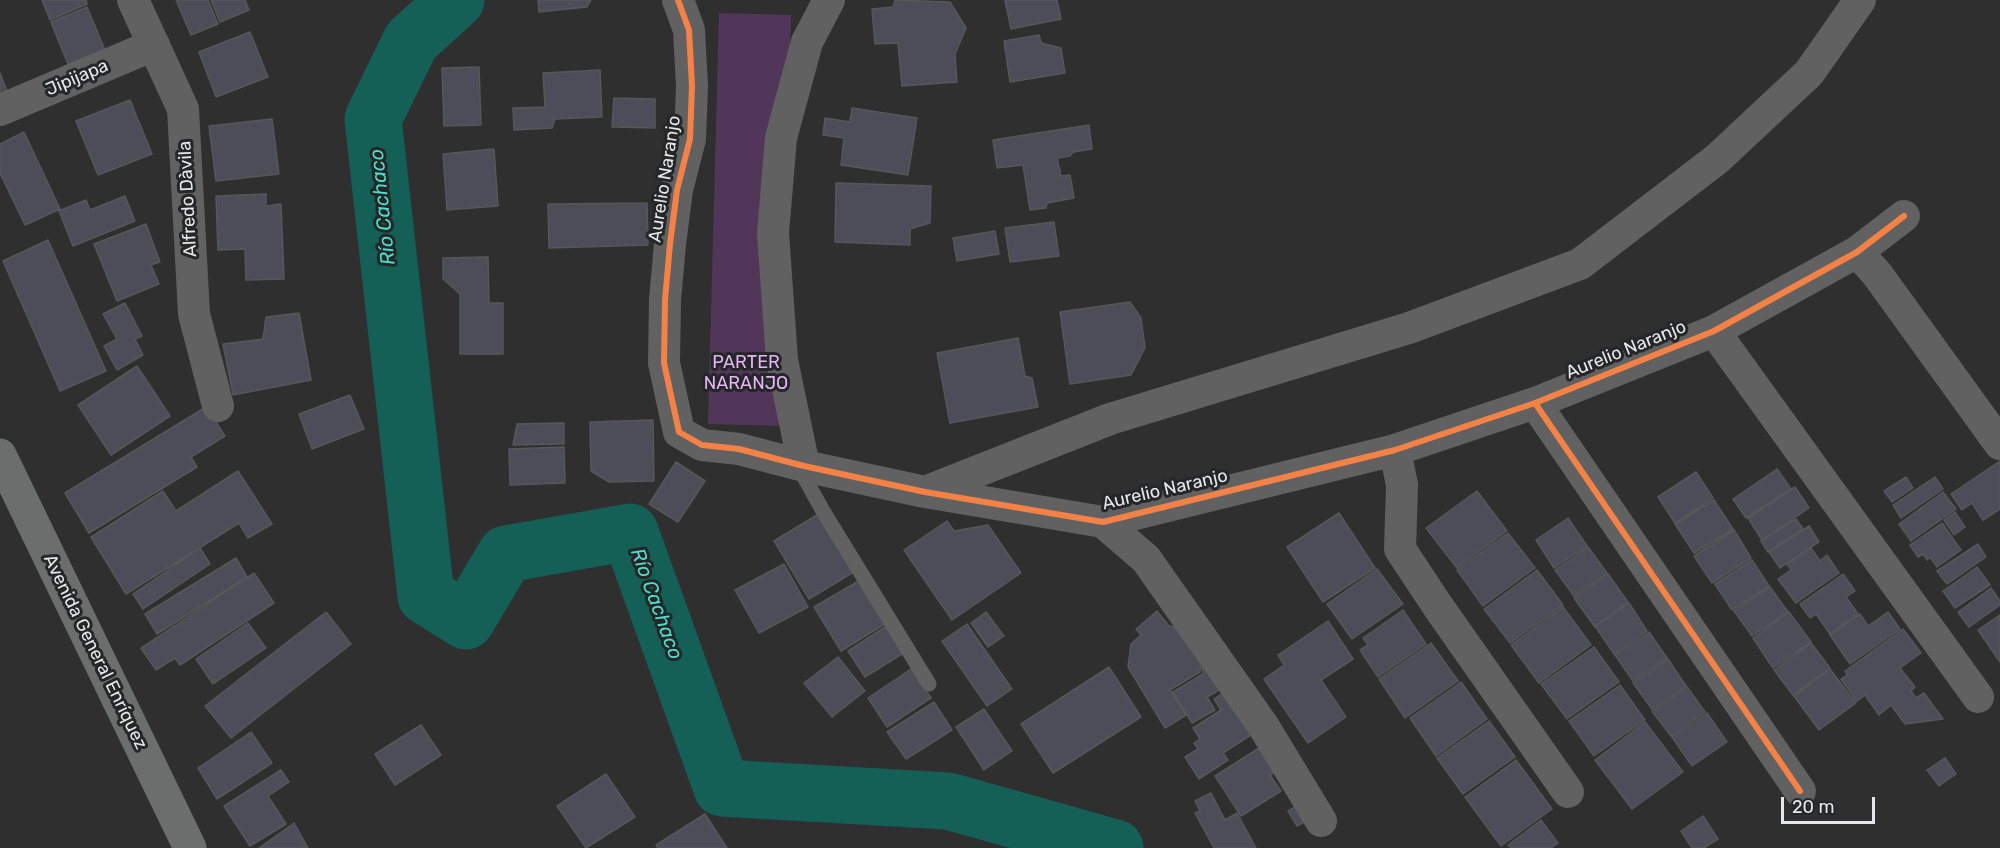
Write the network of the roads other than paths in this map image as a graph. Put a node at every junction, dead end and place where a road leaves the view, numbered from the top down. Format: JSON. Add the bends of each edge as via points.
{"nodes":[{"id":1,"x":133,"y":0,"type":"edge"},
{"id":2,"x":678,"y":0,"type":"edge"},
{"id":3,"x":829,"y":0,"type":"edge"},
{"id":4,"x":1860,"y":0,"type":"edge"},
{"id":5,"x":154,"y":45,"type":"junction"},
{"id":6,"x":0,"y":110,"type":"edge"},
{"id":7,"x":1904,"y":216,"type":"dead end"},
{"id":8,"x":1857,"y":252,"type":"junction"},
{"id":9,"x":1714,"y":331,"type":"junction"},
{"id":10,"x":1535,"y":403,"type":"junction"},
{"id":11,"x":218,"y":406,"type":"dead end"},
{"id":12,"x":2000,"y":444,"type":"edge"},
{"id":13,"x":1395,"y":450,"type":"junction"},
{"id":14,"x":0,"y":455,"type":"edge"},
{"id":15,"x":800,"y":465,"type":"junction"},
{"id":16,"x":925,"y":492,"type":"junction"},
{"id":17,"x":1103,"y":522,"type":"junction"},
{"id":18,"x":929,"y":684,"type":"dead end"},
{"id":19,"x":1978,"y":697,"type":"dead end"},
{"id":20,"x":1800,"y":791,"type":"dead end"},
{"id":21,"x":1568,"y":792,"type":"dead end"},
{"id":22,"x":1321,"y":821,"type":"dead end"},
{"id":23,"x":190,"y":848,"type":"edge"}],
"edges":[{"from":1,"to":5,"type":"street","name":"Alfredo Dàvila"},
{"from":2,"to":15,"type":"street","name":"Aurelio Naranjo","via":[[689,30],[690,139],[677,190],[670,244],[664,363],[679,432],[702,445],[739,449]]},
{"from":3,"to":15,"type":"street","via":[[807,42],[781,138],[773,233],[782,360]]},
{"from":4,"to":16,"type":"street","via":[[1809,73],[1717,159],[1580,264],[1409,328],[1110,419]]},
{"from":5,"to":6,"type":"street","name":"Jipijapa"},
{"from":5,"to":11,"type":"street","name":"Alfredo Dàvila","via":[[183,109],[194,314]]},
{"from":7,"to":8,"type":"street","name":"Aurelio Naranjo"},
{"from":8,"to":9,"type":"street","name":"Aurelio Naranjo"},
{"from":8,"to":12,"type":"street"},
{"from":9,"to":10,"type":"street","name":"Aurelio Naranjo"},
{"from":9,"to":19,"type":"street"},
{"from":10,"to":13,"type":"street","name":"Aurelio Naranjo"},
{"from":10,"to":20,"type":"street"},
{"from":13,"to":17,"type":"street","name":"Aurelio Naranjo"},
{"from":13,"to":21,"type":"street","via":[[1402,485],[1400,549]]},
{"from":14,"to":23,"type":"main road","name":"Avenida General Enríquez"},
{"from":15,"to":16,"type":"street","name":"Aurelio Naranjo"},
{"from":15,"to":18,"type":"lane","via":[[823,511]]},
{"from":16,"to":17,"type":"street","name":"Aurelio Naranjo"},
{"from":17,"to":22,"type":"street","via":[[1146,559],[1264,727]]}]}
